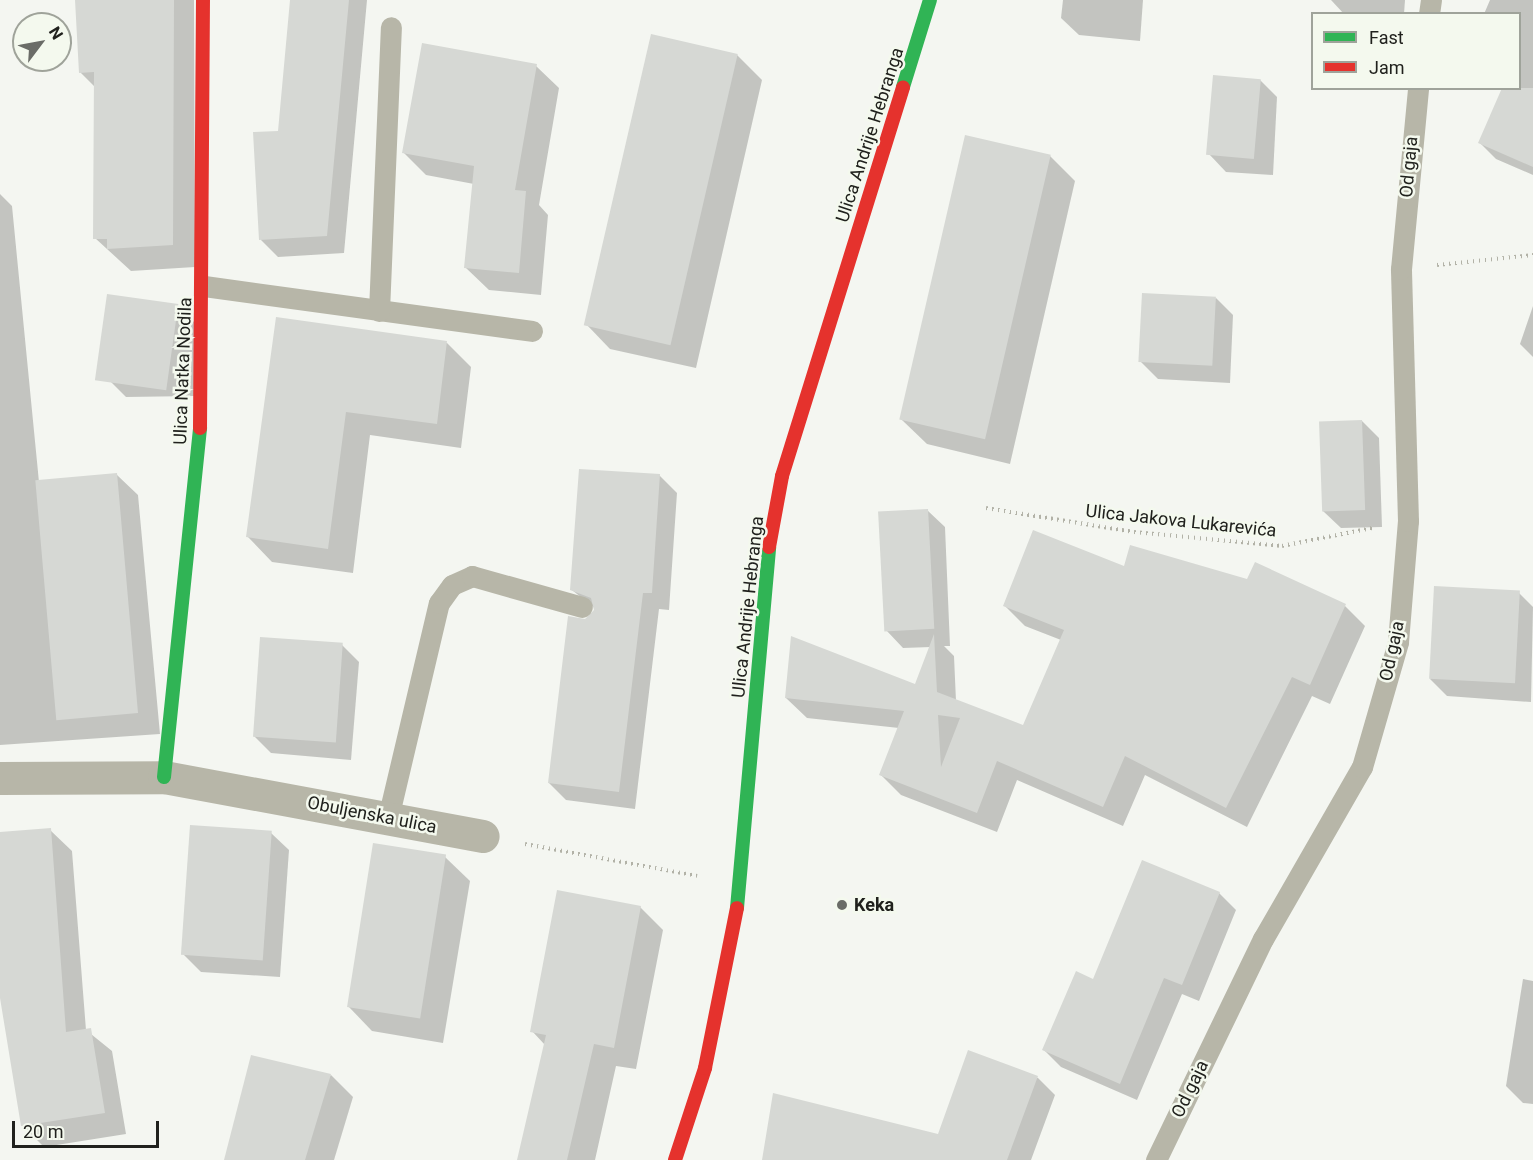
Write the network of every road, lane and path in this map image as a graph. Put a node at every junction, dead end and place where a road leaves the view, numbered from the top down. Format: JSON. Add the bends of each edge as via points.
{"nodes":[{"id":1,"x":203,"y":0,"type":"edge"},
{"id":2,"x":930,"y":0,"type":"edge"},
{"id":3,"x":391,"y":27,"type":"dead end"},
{"id":4,"x":1418,"y":90,"type":"edge"},
{"id":5,"x":1533,"y":255,"type":"edge"},
{"id":6,"x":1401,"y":269,"type":"junction"},
{"id":7,"x":204,"y":286,"type":"junction"},
{"id":8,"x":379,"y":311,"type":"junction"},
{"id":9,"x":532,"y":331,"type":"dead end"},
{"id":10,"x":986,"y":508,"type":"dead end"},
{"id":11,"x":1408,"y":521,"type":"junction"},
{"id":12,"x":582,"y":607,"type":"dead end"},
{"id":13,"x":164,"y":777,"type":"junction"},
{"id":14,"x":0,"y":778,"type":"edge"},
{"id":15,"x":388,"y":818,"type":"junction"},
{"id":16,"x":483,"y":836,"type":"joint"},
{"id":17,"x":741,"y":884,"type":"junction"},
{"id":18,"x":675,"y":1160,"type":"edge"},
{"id":19,"x":1156,"y":1160,"type":"edge"}],
"edges":[{"from":1,"to":7,"type":"street","name":"Ulica Natka Nodila"},
{"from":2,"to":17,"type":"street","name":"Ulica Andrije Hebranga","via":[[782,476],[769,549]]},
{"from":3,"to":8,"type":"lane"},
{"from":4,"to":6,"type":"lane","name":"Od gaja"},
{"from":5,"to":6,"type":"path"},
{"from":6,"to":11,"type":"lane","name":"Od gaja"},
{"from":7,"to":8,"type":"lane"},
{"from":7,"to":13,"type":"street","name":"Ulica Natka Nodila","via":[[203,398]]},
{"from":8,"to":9,"type":"lane"},
{"from":10,"to":11,"type":"path","name":"Ulica Jakova Lukarevića","via":[[1134,532],[1282,546]]},
{"from":11,"to":19,"type":"lane","name":"Od gaja","via":[[1398,642],[1362,767],[1263,939]]},
{"from":12,"to":15,"type":"lane","via":[[472,576],[452,585],[439,603]]},
{"from":13,"to":14,"type":"street","name":"Obuljenska ulica"},
{"from":13,"to":15,"type":"street","name":"Obuljenska ulica"},
{"from":15,"to":16,"type":"street","name":"Obuljenska ulica"},
{"from":16,"to":17,"type":"path"},
{"from":17,"to":18,"type":"street","name":"Ulica Andrije Hebranga","via":[[705,1068]]}]}
